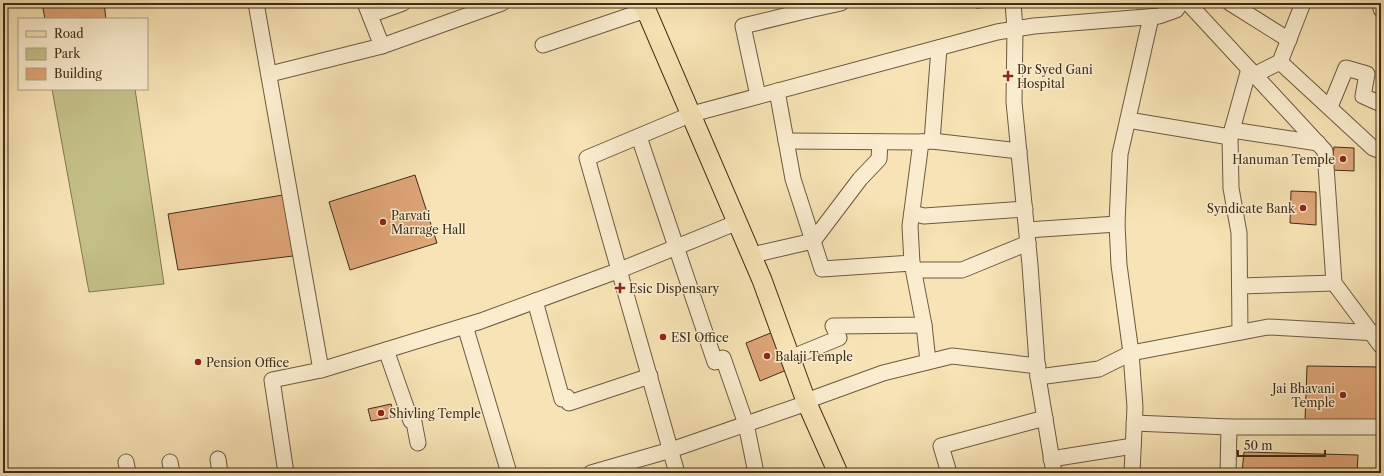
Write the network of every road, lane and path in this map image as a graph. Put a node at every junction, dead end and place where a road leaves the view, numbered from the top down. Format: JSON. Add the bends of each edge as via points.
{"nodes":[{"id":1,"x":256,"y":3,"type":"edge"},
{"id":2,"x":403,"y":3,"type":"edge"},
{"id":3,"x":502,"y":3,"type":"edge"},
{"id":4,"x":842,"y":3,"type":"edge"},
{"id":5,"x":1013,"y":3,"type":"edge"},
{"id":6,"x":1181,"y":3,"type":"edge"},
{"id":7,"x":1188,"y":3,"type":"edge"},
{"id":8,"x":1230,"y":3,"type":"edge"},
{"id":9,"x":1304,"y":3,"type":"edge"},
{"id":10,"x":1380,"y":3,"type":"edge"},
{"id":11,"x":484,"y":6,"type":"edge"},
{"id":12,"x":644,"y":6,"type":"edge"},
{"id":13,"x":809,"y":6,"type":"edge"},
{"id":14,"x":367,"y":9,"type":"edge"},
{"id":15,"x":1381,"y":9,"type":"edge"},
{"id":16,"x":1151,"y":17,"type":"junction"},
{"id":17,"x":1015,"y":29,"type":"junction"},
{"id":18,"x":1289,"y":40,"type":"junction"},
{"id":19,"x":543,"y":45,"type":"dead end"},
{"id":20,"x":382,"y":46,"type":"junction"},
{"id":21,"x":939,"y":48,"type":"junction"},
{"id":22,"x":1280,"y":62,"type":"junction"},
{"id":23,"x":1252,"y":72,"type":"junction"},
{"id":24,"x":270,"y":74,"type":"junction"},
{"id":25,"x":777,"y":91,"type":"junction"},
{"id":26,"x":758,"y":96,"type":"junction"},
{"id":27,"x":1381,"y":104,"type":"edge"},
{"id":28,"x":1330,"y":107,"type":"junction"},
{"id":29,"x":692,"y":114,"type":"junction"},
{"id":30,"x":1128,"y":120,"type":"junction"},
{"id":31,"x":1231,"y":133,"type":"junction"},
{"id":32,"x":639,"y":137,"type":"junction"},
{"id":33,"x":786,"y":141,"type":"junction"},
{"id":34,"x":880,"y":142,"type":"junction"},
{"id":35,"x":926,"y":142,"type":"junction"},
{"id":36,"x":1318,"y":143,"type":"junction"},
{"id":37,"x":1019,"y":151,"type":"junction"},
{"id":38,"x":1381,"y":151,"type":"edge"},
{"id":39,"x":1025,"y":209,"type":"junction"},
{"id":40,"x":912,"y":212,"type":"junction"},
{"id":41,"x":738,"y":222,"type":"junction"},
{"id":42,"x":1117,"y":224,"type":"junction"},
{"id":43,"x":1028,"y":237,"type":"junction"},
{"id":44,"x":813,"y":241,"type":"junction"},
{"id":45,"x":676,"y":247,"type":"junction"},
{"id":46,"x":752,"y":255,"type":"junction"},
{"id":47,"x":913,"y":267,"type":"junction"},
{"id":48,"x":620,"y":270,"type":"junction"},
{"id":49,"x":1334,"y":283,"type":"junction"},
{"id":50,"x":1240,"y":286,"type":"junction"},
{"id":51,"x":535,"y":301,"type":"junction"},
{"id":52,"x":924,"y":325,"type":"junction"},
{"id":53,"x":465,"y":326,"type":"junction"},
{"id":54,"x":1240,"y":332,"type":"junction"},
{"id":55,"x":1378,"y":338,"type":"edge"},
{"id":56,"x":386,"y":350,"type":"junction"},
{"id":57,"x":1131,"y":353,"type":"junction"},
{"id":58,"x":790,"y":358,"type":"junction"},
{"id":59,"x":928,"y":361,"type":"junction"},
{"id":60,"x":321,"y":370,"type":"junction"},
{"id":61,"x":1038,"y":372,"type":"junction"},
{"id":62,"x":650,"y":376,"type":"junction"},
{"id":63,"x":807,"y":402,"type":"junction"},
{"id":64,"x":1045,"y":418,"type":"junction"},
{"id":65,"x":1134,"y":423,"type":"junction"},
{"id":66,"x":746,"y":424,"type":"junction"},
{"id":67,"x":1229,"y":427,"type":"junction"},
{"id":68,"x":1381,"y":427,"type":"edge"},
{"id":69,"x":418,"y":443,"type":"dead end"},
{"id":70,"x":1133,"y":446,"type":"junction"},
{"id":71,"x":671,"y":450,"type":"junction"},
{"id":72,"x":1053,"y":466,"type":"edge"},
{"id":73,"x":286,"y":473,"type":"edge"},
{"id":74,"x":508,"y":473,"type":"edge"},
{"id":75,"x":591,"y":473,"type":"edge"},
{"id":76,"x":678,"y":473,"type":"edge"},
{"id":77,"x":756,"y":473,"type":"edge"},
{"id":78,"x":838,"y":473,"type":"edge"},
{"id":79,"x":949,"y":473,"type":"edge"},
{"id":80,"x":1132,"y":473,"type":"edge"},
{"id":81,"x":1228,"y":473,"type":"edge"}],
"edges":[{"from":1,"to":24,"type":"street"},
{"from":2,"to":14,"type":"street"},
{"from":3,"to":11,"type":"street"},
{"from":4,"to":13,"type":"street"},
{"from":5,"to":17,"type":"street"},
{"from":6,"to":16,"type":"street","via":[[1176,10]]},
{"from":7,"to":23,"type":"street"},
{"from":8,"to":18,"type":"street"},
{"from":9,"to":18,"type":"street"},
{"from":10,"to":15,"type":"street"},
{"from":11,"to":20,"type":"street"},
{"from":12,"to":19,"type":"street"},
{"from":12,"to":29,"type":"main road"},
{"from":13,"to":26,"type":"street","via":[[743,26]]},
{"from":14,"to":20,"type":"street"},
{"from":16,"to":17,"type":"street"},
{"from":16,"to":30,"type":"street"},
{"from":17,"to":21,"type":"street"},
{"from":17,"to":37,"type":"street","via":[[1014,102]]},
{"from":18,"to":22,"type":"street"},
{"from":20,"to":24,"type":"street"},
{"from":21,"to":25,"type":"street"},
{"from":21,"to":35,"type":"street"},
{"from":22,"to":23,"type":"street"},
{"from":22,"to":28,"type":"street"},
{"from":23,"to":31,"type":"street"},
{"from":23,"to":36,"type":"street"},
{"from":24,"to":60,"type":"street"},
{"from":25,"to":26,"type":"street"},
{"from":25,"to":33,"type":"street"},
{"from":26,"to":29,"type":"street"},
{"from":27,"to":28,"type":"street","via":[[1363,96],[1367,74],[1346,68]]},
{"from":28,"to":38,"type":"street","via":[[1373,148]]},
{"from":29,"to":32,"type":"street"},
{"from":29,"to":41,"type":"main road"},
{"from":30,"to":31,"type":"street"},
{"from":30,"to":42,"type":"street","via":[[1120,154]]},
{"from":31,"to":36,"type":"street"},
{"from":31,"to":50,"type":"street","via":[[1231,188],[1239,234]]},
{"from":32,"to":45,"type":"street"},
{"from":32,"to":48,"type":"street","via":[[587,158]]},
{"from":33,"to":34,"type":"street"},
{"from":33,"to":44,"type":"street","via":[[793,178]]},
{"from":34,"to":35,"type":"street"},
{"from":34,"to":44,"type":"street","via":[[879,159],[860,179]]},
{"from":35,"to":37,"type":"street"},
{"from":35,"to":40,"type":"street"},
{"from":36,"to":49,"type":"street","via":[[1325,151]]},
{"from":37,"to":39,"type":"street"},
{"from":39,"to":40,"type":"street","via":[[924,216]]},
{"from":39,"to":43,"type":"street"},
{"from":40,"to":47,"type":"street","via":[[910,226]]},
{"from":41,"to":45,"type":"street"},
{"from":41,"to":46,"type":"main road"},
{"from":42,"to":43,"type":"street"},
{"from":42,"to":57,"type":"street"},
{"from":43,"to":47,"type":"street","via":[[962,270]]},
{"from":43,"to":61,"type":"street"},
{"from":44,"to":46,"type":"street"},
{"from":44,"to":47,"type":"street","via":[[822,269]]},
{"from":45,"to":48,"type":"street"},
{"from":45,"to":66,"type":"street","via":[[715,362],[723,358]]},
{"from":46,"to":58,"type":"main road"},
{"from":47,"to":52,"type":"street"},
{"from":48,"to":51,"type":"street"},
{"from":48,"to":62,"type":"street"},
{"from":49,"to":50,"type":"street"},
{"from":49,"to":55,"type":"street"},
{"from":50,"to":54,"type":"street"},
{"from":51,"to":53,"type":"street"},
{"from":51,"to":62,"type":"street","via":[[562,399],[567,397],[568,403]]},
{"from":52,"to":58,"type":"street","via":[[833,326],[839,338]]},
{"from":52,"to":59,"type":"street"},
{"from":53,"to":56,"type":"street"},
{"from":53,"to":74,"type":"street"},
{"from":54,"to":55,"type":"street","via":[[1268,326]]},
{"from":54,"to":57,"type":"street"},
{"from":56,"to":60,"type":"street"},
{"from":56,"to":69,"type":"street","via":[[411,421],[414,422]]},
{"from":57,"to":61,"type":"street","via":[[1099,369]]},
{"from":57,"to":65,"type":"street"},
{"from":58,"to":63,"type":"main road"},
{"from":59,"to":61,"type":"street","via":[[952,356]]},
{"from":59,"to":63,"type":"street","via":[[884,373]]},
{"from":60,"to":73,"type":"street","via":[[272,380]]},
{"from":61,"to":64,"type":"street"},
{"from":62,"to":71,"type":"street"},
{"from":63,"to":66,"type":"street"},
{"from":63,"to":78,"type":"main road"},
{"from":64,"to":72,"type":"street"},
{"from":64,"to":79,"type":"street","via":[[941,446]]},
{"from":65,"to":67,"type":"street"},
{"from":65,"to":70,"type":"street"},
{"from":66,"to":71,"type":"street"},
{"from":66,"to":77,"type":"street"},
{"from":67,"to":68,"type":"street"},
{"from":67,"to":81,"type":"street"},
{"from":70,"to":72,"type":"street"},
{"from":70,"to":80,"type":"street"},
{"from":71,"to":75,"type":"street"},
{"from":71,"to":76,"type":"street"}]}
